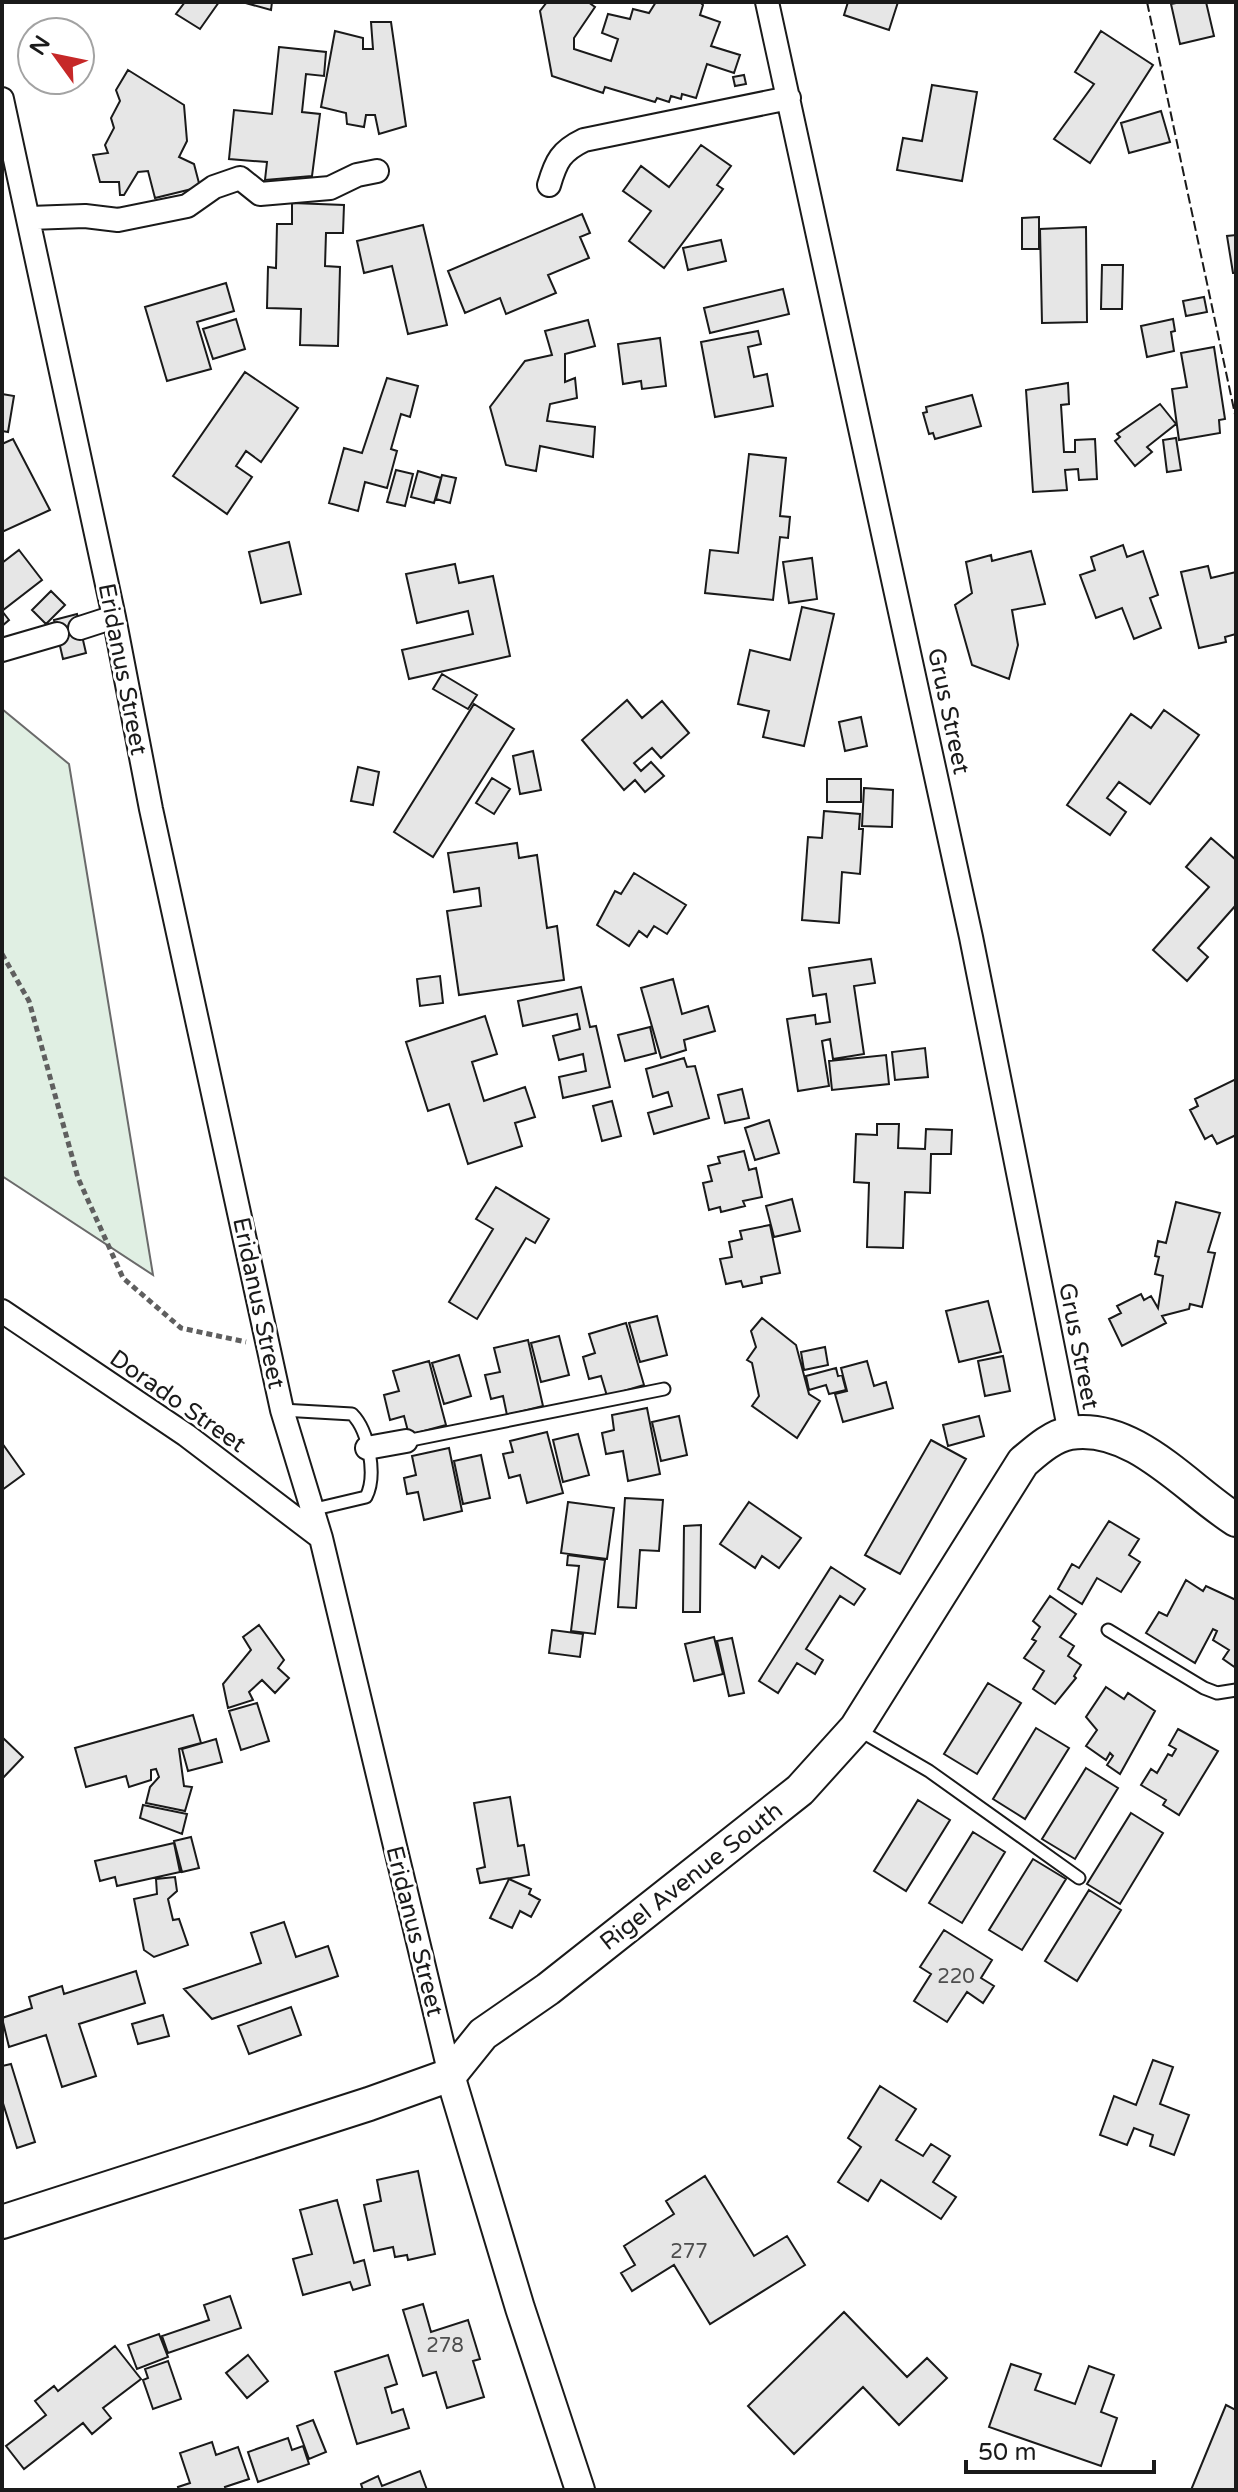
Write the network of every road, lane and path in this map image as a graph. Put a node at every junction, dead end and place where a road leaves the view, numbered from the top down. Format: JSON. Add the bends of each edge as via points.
{"nodes":[{"id":1,"x":767,"y":2,"type":"edge"},
{"id":2,"x":789,"y":98,"type":"junction"},
{"id":3,"x":2,"y":99,"type":"edge"},
{"id":4,"x":377,"y":171,"type":"dead end"},
{"id":5,"x":549,"y":185,"type":"dead end"},
{"id":6,"x":30,"y":218,"type":"junction"},
{"id":7,"x":114,"y":617,"type":"junction"},
{"id":8,"x":80,"y":628,"type":"dead end"},
{"id":9,"x":57,"y":634,"type":"dead end"},
{"id":10,"x":2,"y":650,"type":"edge"},
{"id":11,"x":2,"y":954,"type":"edge"},
{"id":12,"x":2,"y":1311,"type":"edge"},
{"id":13,"x":269,"y":1352,"type":"junction"},
{"id":14,"x":664,"y":1389,"type":"dead end"},
{"id":15,"x":282,"y":1410,"type":"junction"},
{"id":16,"x":1070,"y":1433,"type":"junction"},
{"id":17,"x":406,"y":1441,"type":"joint"},
{"id":18,"x":367,"y":1448,"type":"junction"},
{"id":19,"x":311,"y":1510,"type":"junction"},
{"id":20,"x":1236,"y":1520,"type":"edge"},
{"id":21,"x":321,"y":1538,"type":"junction"},
{"id":22,"x":1108,"y":1630,"type":"dead end"},
{"id":23,"x":1236,"y":1690,"type":"edge"},
{"id":24,"x":856,"y":1728,"type":"junction"},
{"id":25,"x":1079,"y":1878,"type":"dead end"},
{"id":26,"x":450,"y":2075,"type":"junction"},
{"id":27,"x":2,"y":2222,"type":"edge"},
{"id":28,"x":580,"y":2490,"type":"edge"}],
"edges":[{"from":1,"to":2,"type":"street","name":"Grus Street"},
{"from":2,"to":5,"type":"street","via":[[584,140],[564,150]]},
{"from":2,"to":16,"type":"street","name":"Grus Street","via":[[971,937]]},
{"from":3,"to":6,"type":"street","name":"Eridanus Street"},
{"from":4,"to":6,"type":"street","via":[[330,188],[260,194],[240,178],[214,187],[187,206],[118,220]]},
{"from":6,"to":7,"type":"street","name":"Eridanus Street"},
{"from":7,"to":8,"type":"street"},
{"from":7,"to":13,"type":"street","name":"Eridanus Street"},
{"from":9,"to":10,"type":"street"},
{"from":11,"to":13,"type":"path","via":[[29,1001],[78,1178],[123,1278],[181,1328],[237,1338]]},
{"from":12,"to":21,"type":"street","name":"Dorado Street","via":[[186,1435]]},
{"from":13,"to":15,"type":"street","name":"Eridanus Street"},
{"from":14,"to":17,"type":"lane"},
{"from":15,"to":18,"type":"lane","via":[[352,1414]]},
{"from":15,"to":19,"type":"street","name":"Eridanus Street"},
{"from":16,"to":20,"type":"main road","via":[[1131,1442]]},
{"from":16,"to":24,"type":"main road","name":"Rigel Avenue South","via":[[1044,1444],[1023,1462]]},
{"from":17,"to":18,"type":"street"},
{"from":18,"to":19,"type":"lane","via":[[371,1482],[366,1497]]},
{"from":19,"to":21,"type":"street","name":"Eridanus Street"},
{"from":21,"to":26,"type":"street","name":"Eridanus Street"},
{"from":22,"to":23,"type":"lane","via":[[1204,1688],[1217,1693]]},
{"from":24,"to":25,"type":"lane","via":[[929,1771]]},
{"from":24,"to":26,"type":"main road","name":"Rigel Avenue South","via":[[800,1790],[483,2034]]},
{"from":26,"to":27,"type":"main road"},
{"from":26,"to":28,"type":"street","name":"Eridanus Street"}]}
